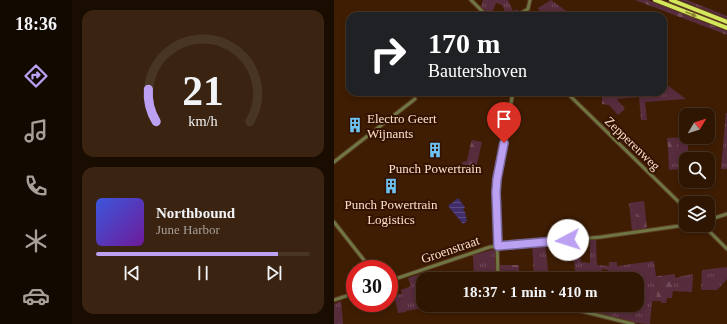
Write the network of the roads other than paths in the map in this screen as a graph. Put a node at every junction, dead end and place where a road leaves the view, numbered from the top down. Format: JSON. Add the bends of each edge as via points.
{"nodes":[{"id":1,"x":471,"y":0,"type":"edge"},
{"id":2,"x":530,"y":0,"type":"edge"},
{"id":3,"x":655,"y":0,"type":"edge"},
{"id":4,"x":671,"y":0,"type":"edge"},
{"id":5,"x":483,"y":12,"type":"edge"},
{"id":6,"x":523,"y":12,"type":"edge"},
{"id":7,"x":727,"y":22,"type":"edge"},
{"id":8,"x":727,"y":28,"type":"edge"},
{"id":9,"x":512,"y":96,"type":"edge"},
{"id":10,"x":570,"y":96,"type":"edge"},
{"id":11,"x":414,"y":99,"type":"dead end"},
{"id":12,"x":334,"y":162,"type":"edge"},
{"id":13,"x":679,"y":202,"type":"edge"},
{"id":14,"x":727,"y":214,"type":"edge"},
{"id":15,"x":715,"y":218,"type":"edge"},
{"id":16,"x":334,"y":222,"type":"edge"},
{"id":17,"x":679,"y":226,"type":"edge"},
{"id":18,"x":709,"y":232,"type":"edge"},
{"id":19,"x":498,"y":246,"type":"junction"},
{"id":20,"x":727,"y":249,"type":"edge"},
{"id":21,"x":364,"y":260,"type":"edge"},
{"id":22,"x":498,"y":272,"type":"edge"},
{"id":23,"x":398,"y":278,"type":"edge"},
{"id":24,"x":346,"y":296,"type":"edge"},
{"id":25,"x":334,"y":300,"type":"edge"},
{"id":26,"x":581,"y":312,"type":"edge"},
{"id":27,"x":633,"y":324,"type":"edge"}],
"edges":[{"from":1,"to":5,"type":"street"},
{"from":2,"to":6,"type":"street","via":[[528,9]]},
{"from":3,"to":8,"type":"highway","one_way":true},
{"from":4,"to":7,"type":"highway"},
{"from":9,"to":19,"type":"street","via":[[497,179]]},
{"from":10,"to":13,"type":"street","name":"Zepperenweg"},
{"from":11,"to":12,"type":"street"},
{"from":14,"to":15,"type":"street"},
{"from":16,"to":21,"type":"street"},
{"from":17,"to":19,"type":"street","name":"Groenstraat","via":[[601,237]]},
{"from":18,"to":20,"type":"street"},
{"from":19,"to":22,"type":"street"},
{"from":19,"to":23,"type":"street","name":"Groenstraat","via":[[478,250]]},
{"from":24,"to":25,"type":"street"},
{"from":26,"to":27,"type":"street"}]}
